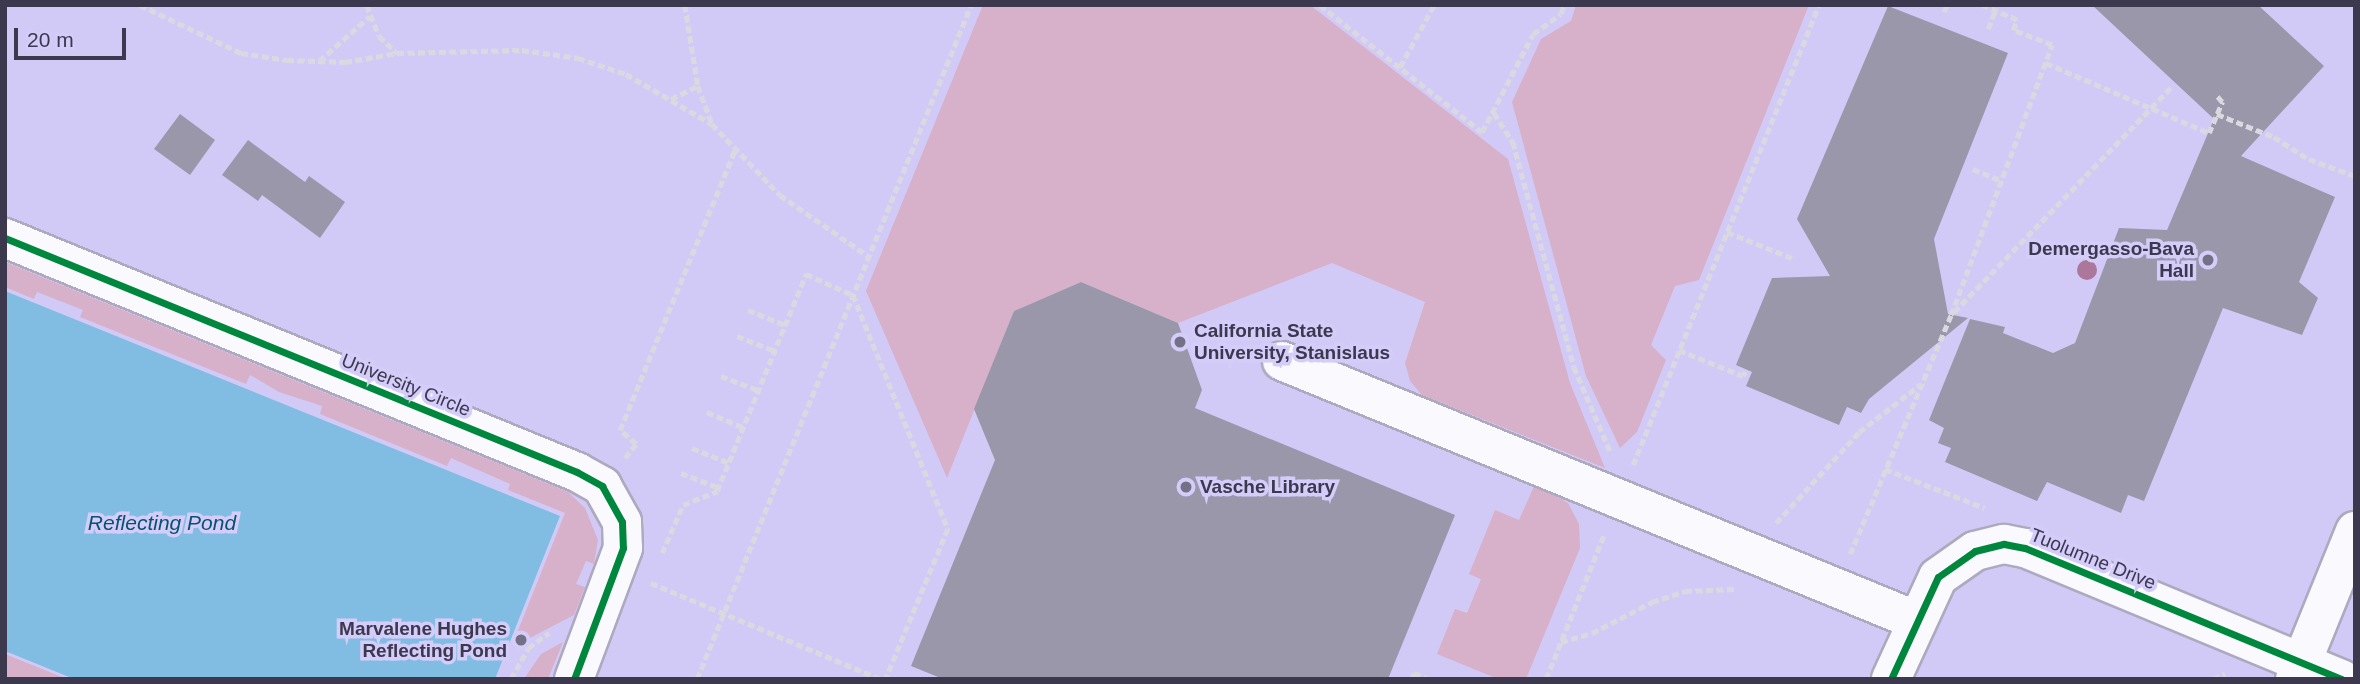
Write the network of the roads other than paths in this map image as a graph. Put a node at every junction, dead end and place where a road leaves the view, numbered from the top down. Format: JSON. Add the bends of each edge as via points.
{"nodes":[{"id":1,"x":5,"y":238,"type":"edge"},
{"id":2,"x":1282,"y":361,"type":"dead end"},
{"id":3,"x":2355,"y":531,"type":"edge"},
{"id":4,"x":1915,"y":621,"type":"junction"},
{"id":5,"x":2298,"y":670,"type":"edge"},
{"id":6,"x":574,"y":679,"type":"edge"},
{"id":7,"x":1891,"y":679,"type":"edge"},
{"id":8,"x":2343,"y":679,"type":"edge"}],
"edges":[{"from":1,"to":6,"type":"street","name":"University Circle","via":[[602,486],[618,509],[623,548]]},
{"from":2,"to":4,"type":"street","via":[[1622,491]]},
{"from":3,"to":5,"type":"street"},
{"from":4,"to":5,"type":"street","name":"Tuolumne Drive","via":[[1929,589],[1949,566],[1975,551],[2011,544]]},
{"from":4,"to":7,"type":"street","name":"Tuolumne Drive"},
{"from":5,"to":8,"type":"street","name":"Tuolumne Drive"}]}
